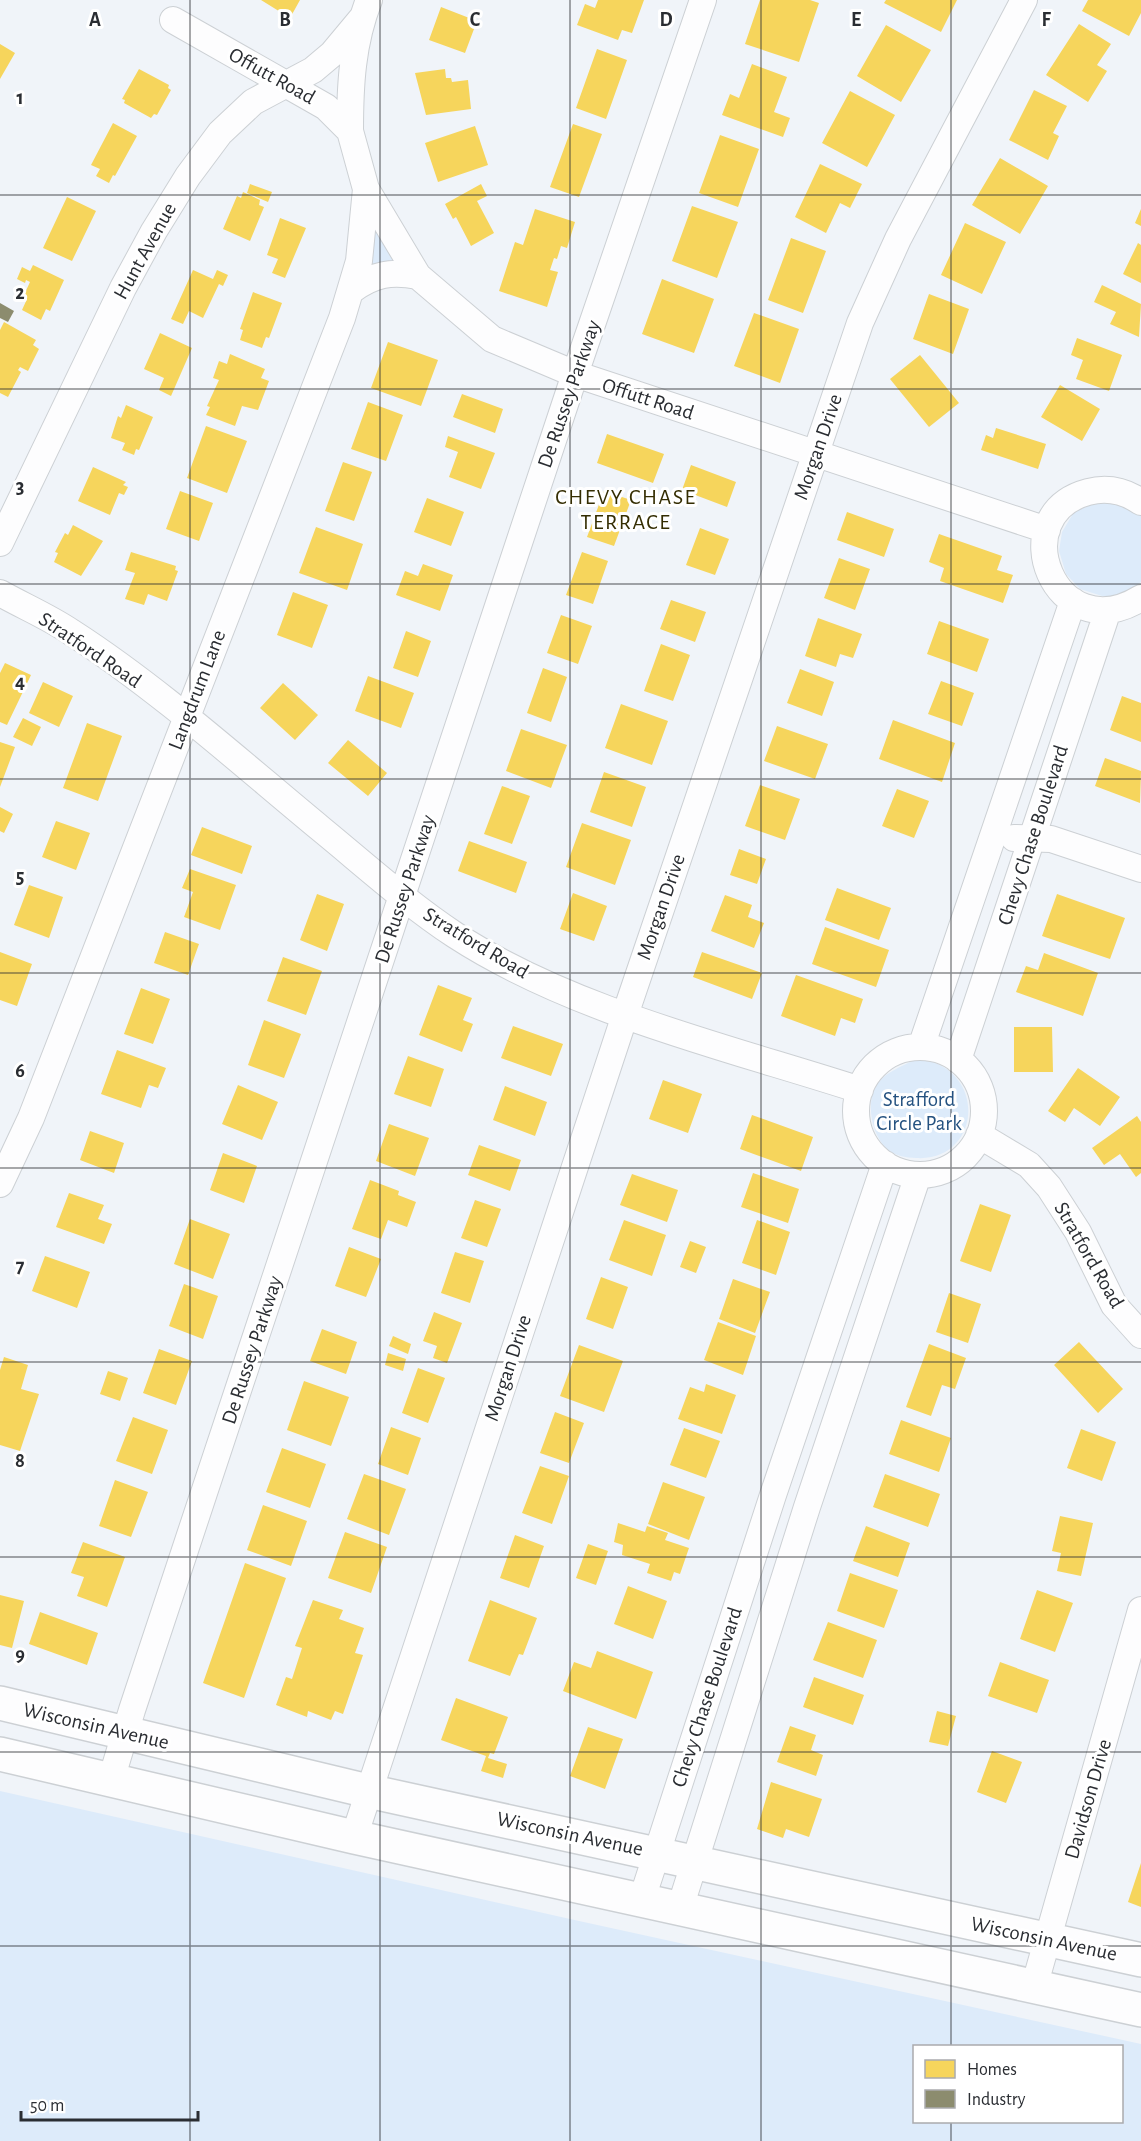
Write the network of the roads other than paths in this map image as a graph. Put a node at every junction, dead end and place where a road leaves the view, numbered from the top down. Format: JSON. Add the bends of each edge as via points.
{"nodes":[{"id":1,"x":703,"y":0,"type":"edge"},
{"id":2,"x":1024,"y":0,"type":"edge"},
{"id":3,"x":366,"y":9,"type":"edge"},
{"id":4,"x":173,"y":20,"type":"dead end"},
{"id":5,"x":287,"y":87,"type":"junction"},
{"id":6,"x":350,"y":131,"type":"junction"},
{"id":7,"x":366,"y":189,"type":"junction"},
{"id":8,"x":418,"y":276,"type":"junction"},
{"id":9,"x":352,"y":290,"type":"junction"},
{"id":10,"x":575,"y":374,"type":"junction"},
{"id":11,"x":815,"y":454,"type":"junction"},
{"id":12,"x":1138,"y":492,"type":"edge"},
{"id":13,"x":1047,"y":530,"type":"junction"},
{"id":14,"x":0,"y":543,"type":"edge"},
{"id":15,"x":0,"y":593,"type":"edge"},
{"id":16,"x":1141,"y":598,"type":"edge"},
{"id":17,"x":1073,"y":601,"type":"junction"},
{"id":18,"x":1108,"y":610,"type":"junction"},
{"id":19,"x":186,"y":718,"type":"junction"},
{"id":20,"x":993,"y":837,"type":"junction"},
{"id":21,"x":1030,"y":839,"type":"junction"},
{"id":22,"x":1141,"y":869,"type":"edge"},
{"id":23,"x":403,"y":896,"type":"junction"},
{"id":24,"x":625,"y":1015,"type":"junction"},
{"id":25,"x":921,"y":1047,"type":"junction"},
{"id":26,"x":958,"y":1060,"type":"junction"},
{"id":27,"x":860,"y":1090,"type":"junction"},
{"id":28,"x":979,"y":1135,"type":"junction"},
{"id":29,"x":885,"y":1164,"type":"junction"},
{"id":30,"x":918,"y":1175,"type":"junction"},
{"id":31,"x":0,"y":1184,"type":"edge"},
{"id":32,"x":1141,"y":1335,"type":"edge"},
{"id":33,"x":772,"y":1495,"type":"junction"},
{"id":34,"x":807,"y":1507,"type":"junction"},
{"id":35,"x":1141,"y":1610,"type":"edge"},
{"id":36,"x":0,"y":1703,"type":"edge"},
{"id":37,"x":125,"y":1732,"type":"junction"},
{"id":38,"x":0,"y":1754,"type":"edge"},
{"id":39,"x":111,"y":1780,"type":"junction"},
{"id":40,"x":368,"y":1791,"type":"junction"},
{"id":41,"x":354,"y":1837,"type":"junction"},
{"id":42,"x":657,"y":1852,"type":"junction"},
{"id":43,"x":695,"y":1861,"type":"junction"},
{"id":44,"x":642,"y":1899,"type":"junction"},
{"id":45,"x":680,"y":1908,"type":"junction"},
{"id":46,"x":1047,"y":1940,"type":"junction"},
{"id":47,"x":1141,"y":1960,"type":"edge"},
{"id":48,"x":1034,"y":1987,"type":"junction"},
{"id":49,"x":1141,"y":2010,"type":"edge"}],
"edges":[{"from":1,"to":10,"type":"street","name":"De Russey Parkway"},
{"from":2,"to":11,"type":"street","name":"Morgan Drive","via":[[879,280]]},
{"from":3,"to":5,"type":"street","name":"Hunt Avenue","via":[[332,54]]},
{"from":3,"to":6,"type":"street","via":[[350,76]]},
{"from":4,"to":5,"type":"street","name":"Offutt Road"},
{"from":5,"to":6,"type":"street","name":"Offutt Road","via":[[326,107]]},
{"from":5,"to":14,"type":"street","name":"Hunt Avenue","via":[[253,102],[220,133],[188,176],[123,288]]},
{"from":6,"to":7,"type":"street","name":"Offutt Road"},
{"from":7,"to":8,"type":"street","name":"Offutt Road"},
{"from":7,"to":9,"type":"street","name":"Langdrum Lane","via":[[364,230]]},
{"from":8,"to":9,"type":"street","via":[[387,273],[369,278]]},
{"from":8,"to":10,"type":"street","name":"Offutt Road","via":[[492,339]]},
{"from":9,"to":19,"type":"street","name":"Langdrum Lane"},
{"from":10,"to":11,"type":"street","name":"Offutt Road"},
{"from":10,"to":23,"type":"street","name":"De Russey Parkway"},
{"from":11,"to":13,"type":"street","name":"Offutt Road"},
{"from":11,"to":24,"type":"street","name":"Morgan Drive"},
{"from":12,"to":13,"type":"street","via":[[1098,489],[1080,494],[1065,503]]},
{"from":13,"to":17,"type":"street","via":[[1044,560],[1049,575]]},
{"from":15,"to":19,"type":"street","name":"Stratford Road","via":[[70,631]]},
{"from":16,"to":18,"type":"street"},
{"from":17,"to":18,"type":"street"},
{"from":17,"to":20,"type":"street","name":"Chevy Chase Boulevard"},
{"from":18,"to":21,"type":"street","name":"Chevy Chase Boulevard"},
{"from":19,"to":23,"type":"street","name":"Stratford Road"},
{"from":19,"to":31,"type":"street","name":"Langdrum Lane","via":[[31,1118]]},
{"from":20,"to":21,"type":"street"},
{"from":20,"to":25,"type":"street","name":"Chevy Chase Boulevard"},
{"from":21,"to":22,"type":"street","via":[[1051,839]]},
{"from":21,"to":26,"type":"street","name":"Chevy Chase Boulevard"},
{"from":23,"to":24,"type":"street","name":"Stratford Road","via":[[456,935],[504,963],[559,990]]},
{"from":23,"to":37,"type":"street","name":"De Russey Parkway"},
{"from":24,"to":27,"type":"street","name":"Stratford Road"},
{"from":24,"to":40,"type":"street","name":"Morgan Drive"},
{"from":25,"to":26,"type":"street","via":[[946,1052]]},
{"from":25,"to":27,"type":"street","via":[[887,1056],[870,1071]]},
{"from":26,"to":28,"type":"street","via":[[974,1076],[982,1092],[985,1111]]},
{"from":27,"to":29,"type":"street","via":[[856,1106],[862,1139]]},
{"from":28,"to":30,"type":"street","via":[[964,1158],[950,1168]]},
{"from":28,"to":32,"type":"street","name":"Stratford Road","via":[[1029,1166],[1049,1186],[1078,1232],[1114,1305]]},
{"from":29,"to":30,"type":"street"},
{"from":29,"to":33,"type":"street","name":"Chevy Chase Boulevard"},
{"from":30,"to":34,"type":"street","name":"Chevy Chase Boulevard"},
{"from":33,"to":34,"type":"street"},
{"from":33,"to":42,"type":"street","name":"Chevy Chase Boulevard"},
{"from":34,"to":43,"type":"street","name":"Chevy Chase Boulevard"},
{"from":35,"to":46,"type":"street","name":"Davidson Drive"},
{"from":36,"to":37,"type":"main road","name":"Wisconsin Avenue"},
{"from":37,"to":39,"type":"street","name":"De Russey Parkway"},
{"from":37,"to":40,"type":"main road","name":"Wisconsin Avenue"},
{"from":38,"to":39,"type":"main road"},
{"from":39,"to":41,"type":"main road"},
{"from":40,"to":41,"type":"street","name":"Morgan Drive"},
{"from":40,"to":42,"type":"main road","name":"Wisconsin Avenue"},
{"from":41,"to":44,"type":"main road"},
{"from":42,"to":43,"type":"main road","name":"Wisconsin Avenue"},
{"from":42,"to":44,"type":"street","name":"Chevy Chase Boulevard"},
{"from":43,"to":45,"type":"street","name":"Chevy Chase Boulevard"},
{"from":43,"to":46,"type":"main road","name":"Wisconsin Avenue"},
{"from":44,"to":45,"type":"main road"},
{"from":45,"to":48,"type":"main road"},
{"from":46,"to":47,"type":"main road","name":"Wisconsin Avenue"},
{"from":46,"to":48,"type":"street","name":"Davidson Drive"},
{"from":48,"to":49,"type":"main road"}]}
